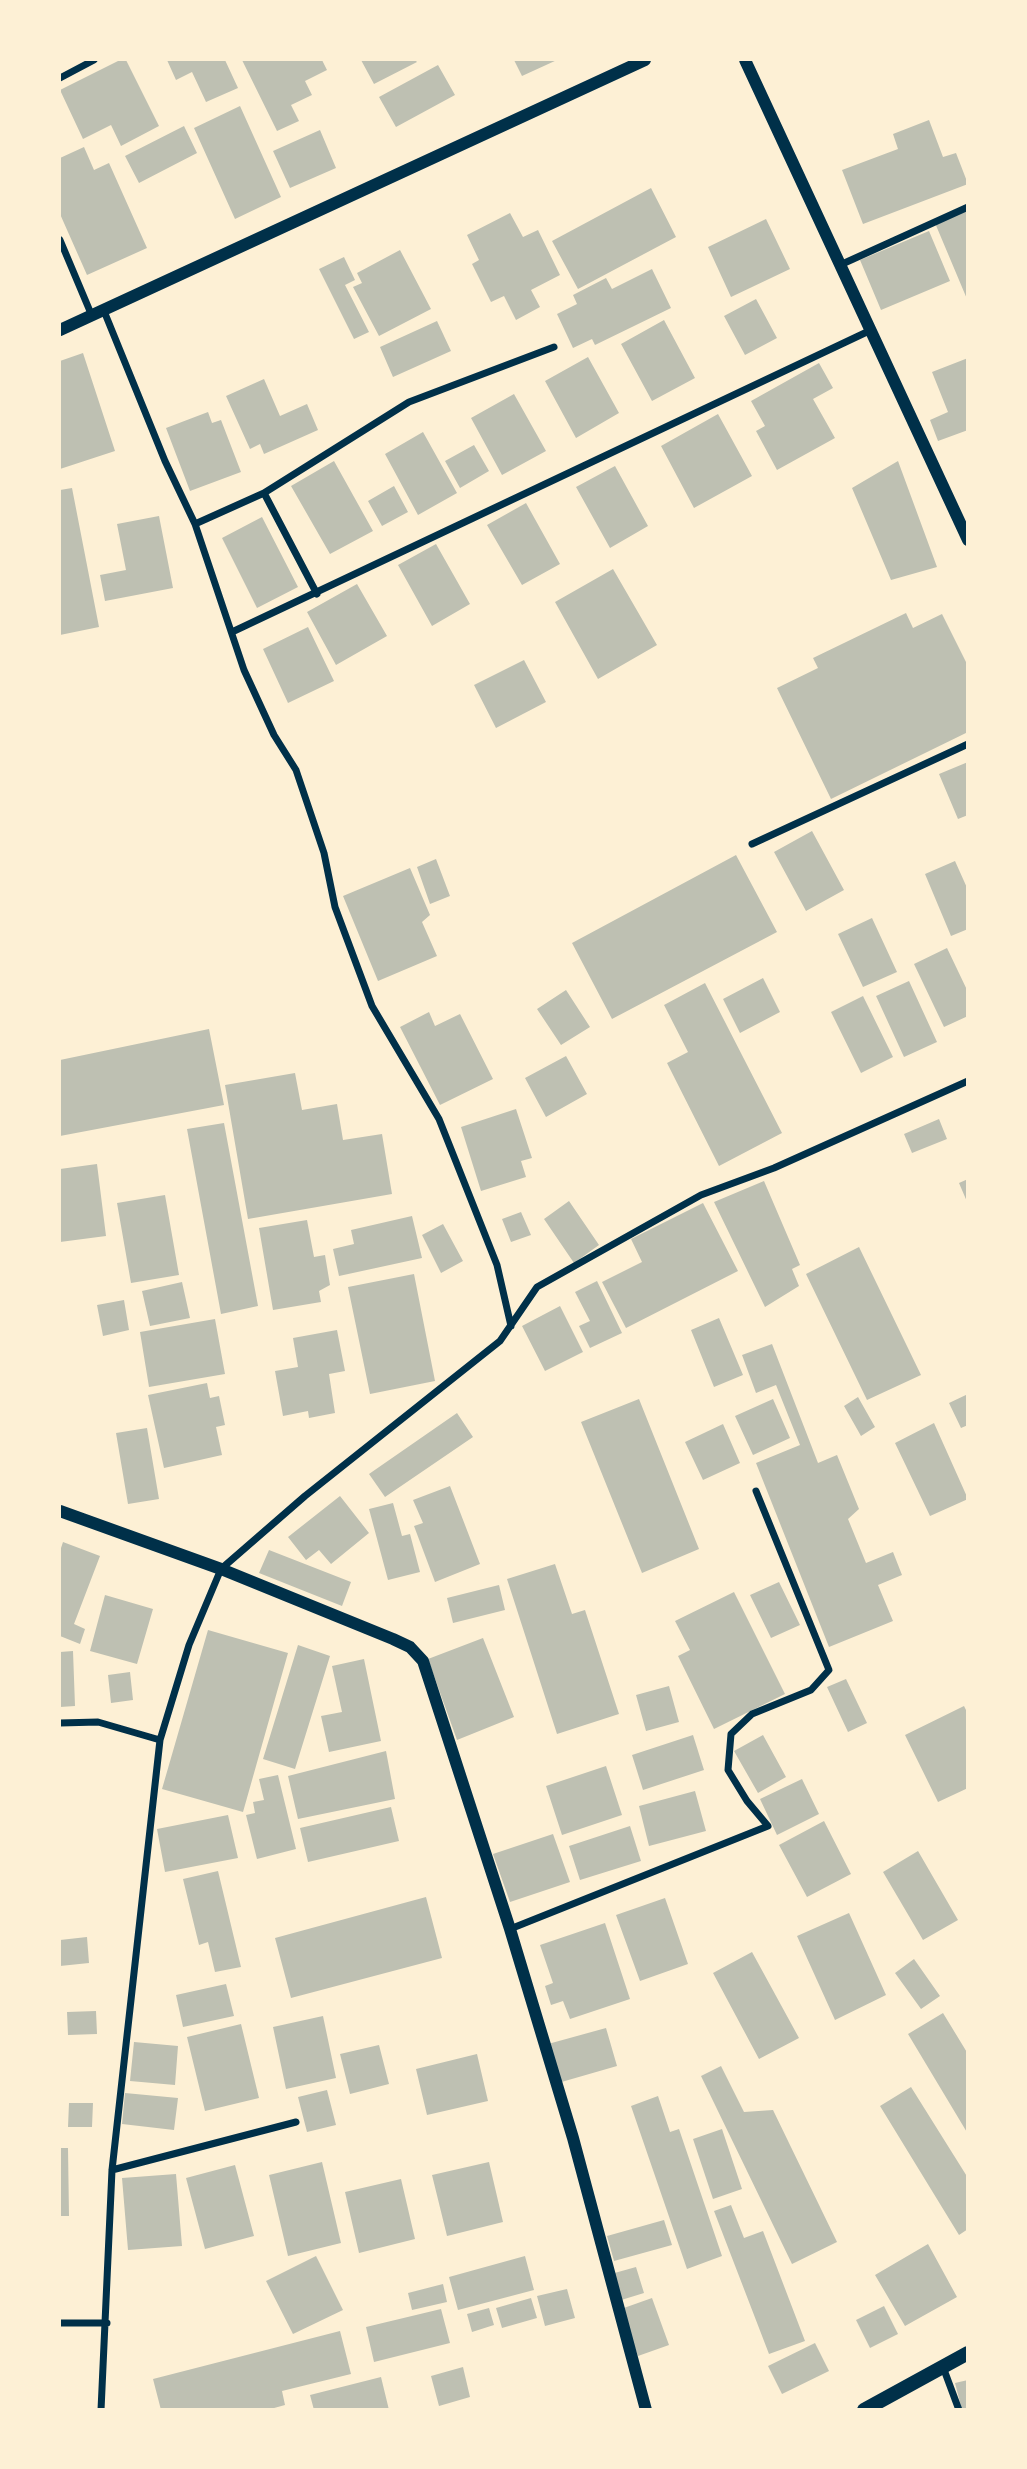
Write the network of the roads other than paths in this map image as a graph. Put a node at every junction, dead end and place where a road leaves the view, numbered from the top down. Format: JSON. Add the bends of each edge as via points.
{"nodes":[{"id":1,"x":94,"y":60,"type":"edge"},
{"id":2,"x":645,"y":60,"type":"edge"},
{"id":3,"x":746,"y":60,"type":"edge"},
{"id":4,"x":60,"y":78,"type":"edge"},
{"id":5,"x":968,"y":207,"type":"edge"},
{"id":6,"x":60,"y":240,"type":"edge"},
{"id":7,"x":839,"y":265,"type":"junction"},
{"id":8,"x":98,"y":314,"type":"junction"},
{"id":9,"x":60,"y":330,"type":"edge"},
{"id":10,"x":869,"y":331,"type":"junction"},
{"id":11,"x":554,"y":347,"type":"dead end"},
{"id":12,"x":264,"y":493,"type":"junction"},
{"id":13,"x":195,"y":524,"type":"junction"},
{"id":14,"x":968,"y":540,"type":"edge"},
{"id":15,"x":317,"y":594,"type":"junction"},
{"id":16,"x":232,"y":632,"type":"junction"},
{"id":17,"x":968,"y":744,"type":"edge"},
{"id":18,"x":752,"y":844,"type":"dead end"},
{"id":19,"x":968,"y":1081,"type":"edge"},
{"id":20,"x":511,"y":1326,"type":"junction"},
{"id":21,"x":756,"y":1491,"type":"dead end"},
{"id":22,"x":60,"y":1511,"type":"edge"},
{"id":23,"x":221,"y":1569,"type":"junction"},
{"id":24,"x":60,"y":1723,"type":"edge"},
{"id":25,"x":160,"y":1740,"type":"junction"},
{"id":26,"x":510,"y":1929,"type":"junction"},
{"id":27,"x":296,"y":2122,"type":"dead end"},
{"id":28,"x":112,"y":2170,"type":"junction"},
{"id":29,"x":60,"y":2323,"type":"edge"},
{"id":30,"x":107,"y":2323,"type":"junction"},
{"id":31,"x":968,"y":2353,"type":"edge"},
{"id":32,"x":943,"y":2366,"type":"junction"},
{"id":33,"x":101,"y":2410,"type":"edge"},
{"id":34,"x":646,"y":2410,"type":"edge"},
{"id":35,"x":864,"y":2410,"type":"edge"},
{"id":36,"x":959,"y":2410,"type":"edge"}],
"edges":[{"from":1,"to":4,"type":"street"},
{"from":2,"to":8,"type":"street"},
{"from":3,"to":7,"type":"street"},
{"from":5,"to":7,"type":"street"},
{"from":6,"to":8,"type":"street"},
{"from":7,"to":10,"type":"street"},
{"from":8,"to":9,"type":"street"},
{"from":8,"to":13,"type":"street"},
{"from":10,"to":14,"type":"street"},
{"from":10,"to":15,"type":"street"},
{"from":11,"to":12,"type":"street","via":[[409,402]]},
{"from":12,"to":13,"type":"street"},
{"from":12,"to":15,"type":"street"},
{"from":13,"to":16,"type":"street"},
{"from":15,"to":16,"type":"street"},
{"from":16,"to":20,"type":"street","via":[[274,735],[296,770],[324,853],[335,906],[372,1006],[439,1119],[497,1265]]},
{"from":17,"to":18,"type":"street"},
{"from":19,"to":20,"type":"street","via":[[774,1168],[701,1195],[537,1287]]},
{"from":20,"to":23,"type":"street","via":[[500,1342],[305,1496]]},
{"from":21,"to":26,"type":"street","via":[[830,1670],[811,1690],[752,1714],[731,1734],[729,1770],[768,1826]]},
{"from":22,"to":23,"type":"street"},
{"from":23,"to":25,"type":"street","via":[[189,1645]]},
{"from":23,"to":26,"type":"street","via":[[393,1639],[410,1647],[423,1661]]},
{"from":24,"to":25,"type":"street","via":[[98,1722]]},
{"from":25,"to":28,"type":"street"},
{"from":26,"to":34,"type":"street","via":[[573,2138]]},
{"from":27,"to":28,"type":"street"},
{"from":28,"to":30,"type":"street"},
{"from":29,"to":30,"type":"street"},
{"from":30,"to":33,"type":"street"},
{"from":31,"to":32,"type":"main road"},
{"from":32,"to":35,"type":"main road"},
{"from":32,"to":36,"type":"street"}]}
